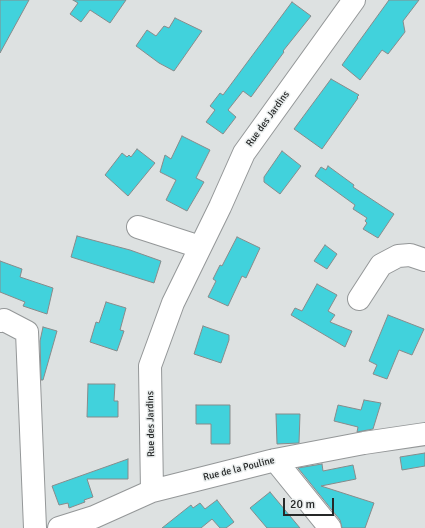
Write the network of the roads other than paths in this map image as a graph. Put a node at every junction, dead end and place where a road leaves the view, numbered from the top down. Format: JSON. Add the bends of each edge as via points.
{"nodes":[{"id":1,"x":354,"y":0,"type":"edge"},
{"id":2,"x":138,"y":227,"type":"dead end"},
{"id":3,"x":200,"y":247,"type":"junction"},
{"id":4,"x":425,"y":260,"type":"edge"},
{"id":5,"x":358,"y":299,"type":"dead end"},
{"id":6,"x":0,"y":321,"type":"edge"},
{"id":7,"x":425,"y":434,"type":"edge"},
{"id":8,"x":275,"y":460,"type":"junction"},
{"id":9,"x":152,"y":491,"type":"junction"},
{"id":10,"x":35,"y":528,"type":"edge"},
{"id":11,"x":59,"y":528,"type":"edge"},
{"id":12,"x":330,"y":528,"type":"edge"}],
"edges":[{"from":1,"to":3,"type":"street","name":"Rue des Jardins","via":[[244,153]]},
{"from":2,"to":3,"type":"street"},
{"from":3,"to":9,"type":"street","name":"Rue des Jardins","via":[[173,302],[150,366]]},
{"from":4,"to":5,"type":"street","via":[[410,255],[398,256],[381,265]]},
{"from":6,"to":10,"type":"street","via":[[4,320],[27,332]]},
{"from":7,"to":8,"type":"street","name":"Rue de la Pouline"},
{"from":8,"to":9,"type":"street","name":"Rue de la Pouline"},
{"from":8,"to":12,"type":"street"},
{"from":9,"to":11,"type":"street","name":"Rue de la Pouline","via":[[94,517]]}]}
